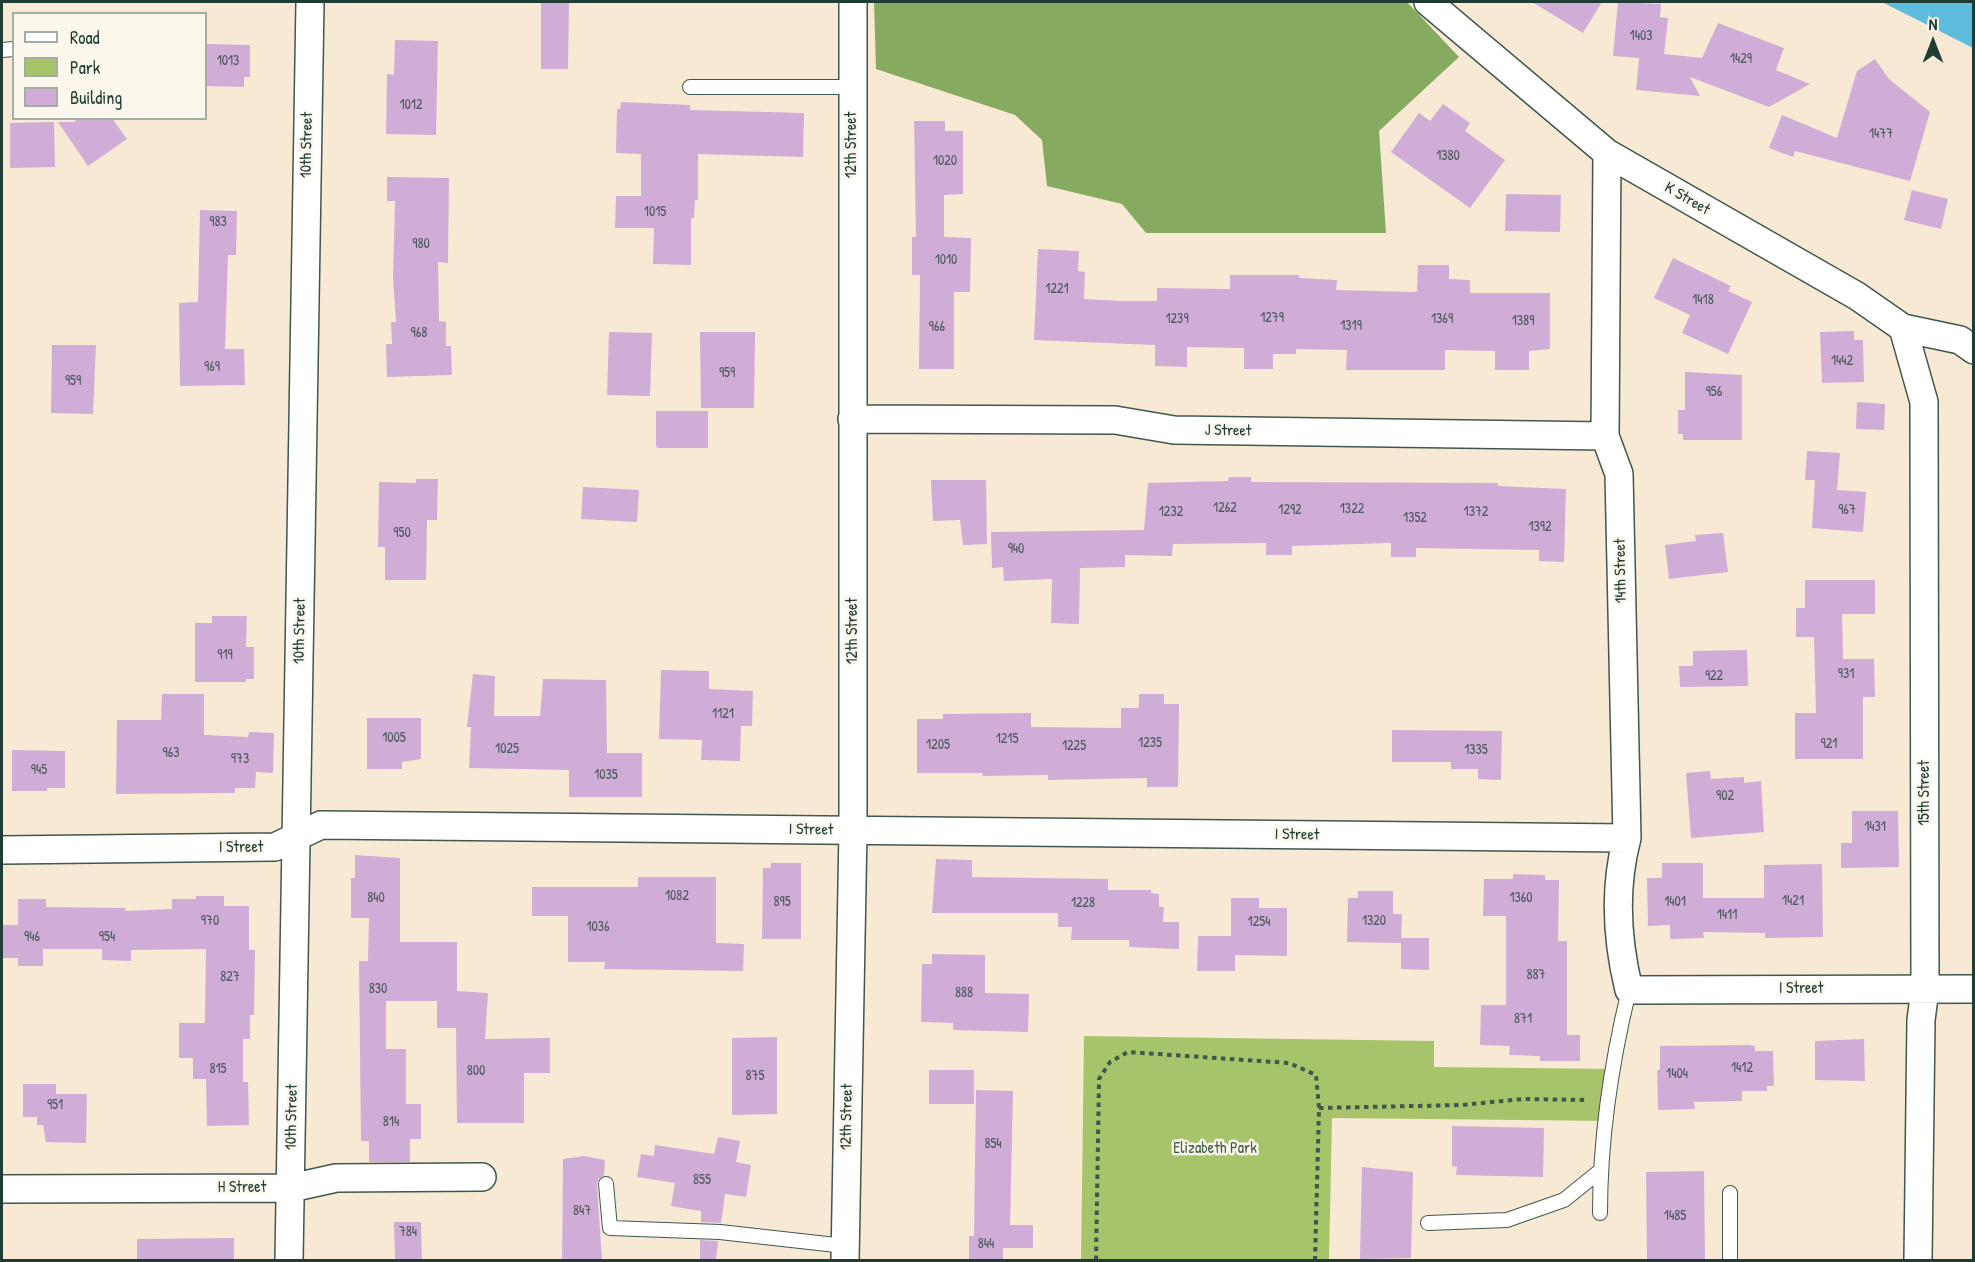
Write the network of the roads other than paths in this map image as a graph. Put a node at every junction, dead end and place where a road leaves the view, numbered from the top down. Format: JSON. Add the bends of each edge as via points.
{"nodes":[{"id":1,"x":310,"y":2,"type":"edge"},
{"id":2,"x":853,"y":2,"type":"edge"},
{"id":3,"x":1428,"y":2,"type":"edge"},
{"id":4,"x":690,"y":87,"type":"dead end"},
{"id":5,"x":852,"y":87,"type":"junction"},
{"id":6,"x":1607,"y":153,"type":"junction"},
{"id":7,"x":1903,"y":328,"type":"junction"},
{"id":8,"x":1974,"y":350,"type":"edge"},
{"id":9,"x":852,"y":419,"type":"junction"},
{"id":10,"x":1605,"y":436,"type":"junction"},
{"id":11,"x":853,"y":831,"type":"junction"},
{"id":12,"x":1627,"y":838,"type":"junction"},
{"id":13,"x":296,"y":839,"type":"junction"},
{"id":14,"x":2,"y":850,"type":"edge"},
{"id":15,"x":1925,"y":989,"type":"junction"},
{"id":16,"x":1974,"y":989,"type":"edge"},
{"id":17,"x":1629,"y":990,"type":"junction"},
{"id":18,"x":1600,"y":1171,"type":"junction"},
{"id":19,"x":482,"y":1177,"type":"dead end"},
{"id":20,"x":606,"y":1184,"type":"dead end"},
{"id":21,"x":291,"y":1188,"type":"junction"},
{"id":22,"x":2,"y":1189,"type":"edge"},
{"id":23,"x":1730,"y":1193,"type":"dead end"},
{"id":24,"x":1600,"y":1213,"type":"dead end"},
{"id":25,"x":1428,"y":1224,"type":"dead end"},
{"id":26,"x":845,"y":1253,"type":"edge"},
{"id":27,"x":289,"y":1260,"type":"edge"},
{"id":28,"x":1730,"y":1260,"type":"edge"},
{"id":29,"x":1918,"y":1260,"type":"edge"}],
"edges":[{"from":1,"to":13,"type":"street","name":"10th Street"},
{"from":2,"to":5,"type":"street","name":"12th Street"},
{"from":3,"to":6,"type":"street","name":"K Street"},
{"from":4,"to":5,"type":"lane"},
{"from":5,"to":9,"type":"street","name":"12th Street"},
{"from":6,"to":7,"type":"street","name":"K Street","via":[[1857,296]]},
{"from":6,"to":10,"type":"street","name":"14th Street"},
{"from":7,"to":8,"type":"street","name":"K Street","via":[[1960,340]]},
{"from":7,"to":15,"type":"street","name":"15th Street","via":[[1924,402]]},
{"from":9,"to":10,"type":"street","name":"J Street","via":[[1114,420],[1174,430]]},
{"from":9,"to":11,"type":"street","name":"12th Street"},
{"from":10,"to":12,"type":"street","name":"14th Street","via":[[1619,474]]},
{"from":11,"to":12,"type":"street","name":"I Street"},
{"from":11,"to":13,"type":"street","name":"I Street","via":[[321,825]]},
{"from":11,"to":26,"type":"street","name":"12th Street"},
{"from":12,"to":17,"type":"street","name":"14th Street","via":[[1619,869],[1621,956]]},
{"from":13,"to":14,"type":"street","name":"I Street","via":[[275,848]]},
{"from":13,"to":21,"type":"street","name":"10th Street"},
{"from":15,"to":16,"type":"street","name":"I Street"},
{"from":15,"to":17,"type":"street","name":"I Street"},
{"from":15,"to":29,"type":"street","name":"15th Street","via":[[1921,1020]]},
{"from":17,"to":18,"type":"lane","via":[[1606,1101]]},
{"from":18,"to":24,"type":"lane"},
{"from":18,"to":25,"type":"lane","via":[[1564,1200],[1507,1220]]},
{"from":19,"to":21,"type":"street","name":"H Street","via":[[336,1178]]},
{"from":20,"to":26,"type":"lane","via":[[610,1228],[720,1232]]},
{"from":21,"to":22,"type":"street","name":"H Street"},
{"from":21,"to":27,"type":"street","name":"10th Street"},
{"from":23,"to":28,"type":"lane"}]}
